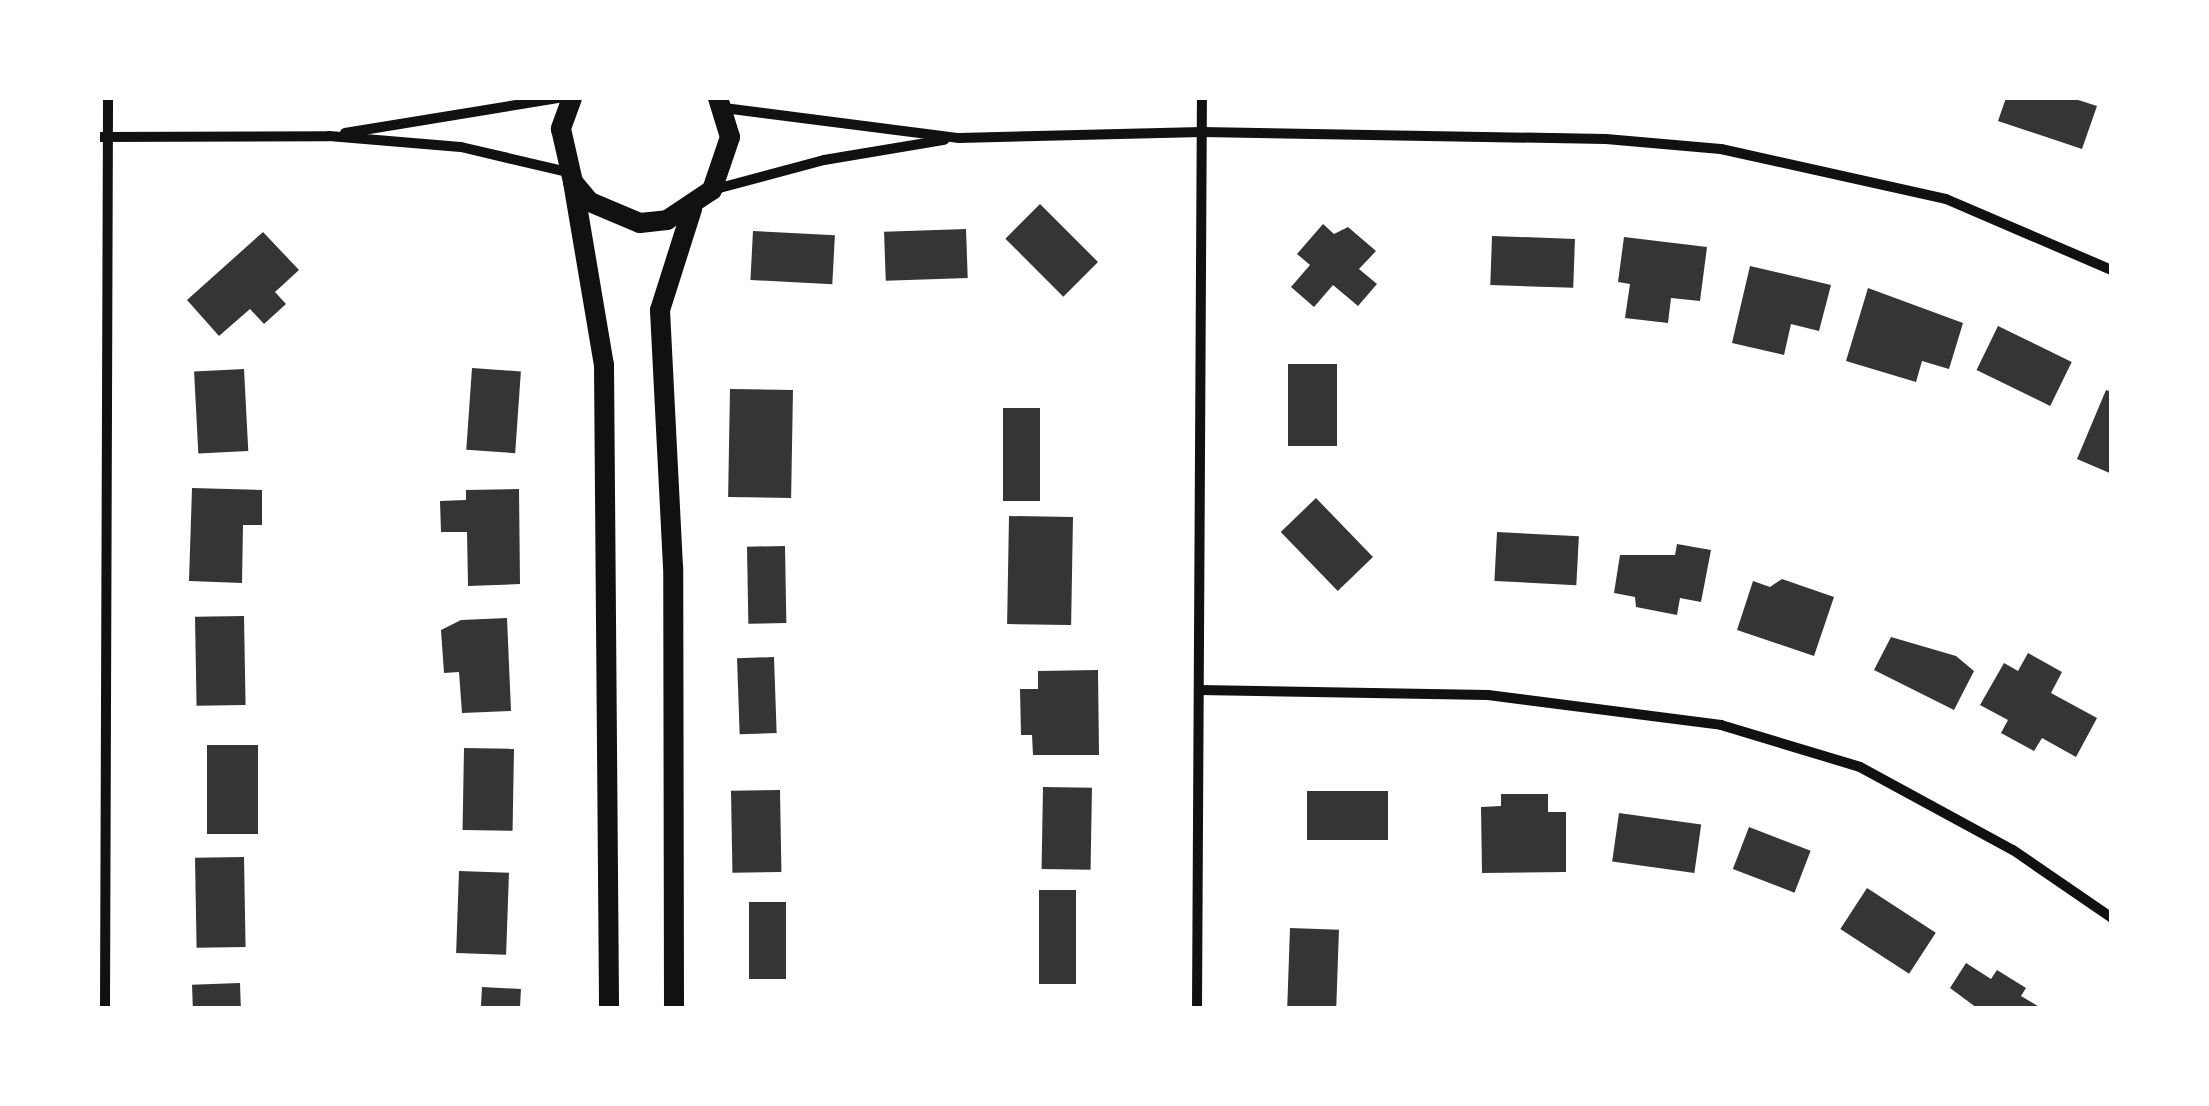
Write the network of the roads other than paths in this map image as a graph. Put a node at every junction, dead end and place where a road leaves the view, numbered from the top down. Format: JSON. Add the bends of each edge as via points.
{"nodes":[{"id":1,"x":108,"y":98,"type":"edge"},
{"id":2,"x":559,"y":98,"type":"edge"},
{"id":3,"x":572,"y":98,"type":"edge"},
{"id":4,"x":1202,"y":98,"type":"edge"},
{"id":5,"x":721,"y":103,"type":"edge"},
{"id":6,"x":1202,"y":132,"type":"junction"},
{"id":7,"x":329,"y":136,"type":"junction"},
{"id":8,"x":102,"y":137,"type":"edge"},
{"id":9,"x":959,"y":138,"type":"junction"},
{"id":10,"x":570,"y":177,"type":"junction"},
{"id":11,"x":712,"y":190,"type":"junction"},
{"id":12,"x":692,"y":208,"type":"junction"},
{"id":13,"x":2112,"y":270,"type":"edge"},
{"id":14,"x":1199,"y":690,"type":"junction"},
{"id":15,"x":2112,"y":918,"type":"edge"},
{"id":16,"x":105,"y":1008,"type":"edge"},
{"id":17,"x":609,"y":1008,"type":"edge"},
{"id":18,"x":674,"y":1008,"type":"edge"},
{"id":19,"x":1197,"y":1008,"type":"edge"}],
"edges":[{"from":1,"to":8,"type":"street"},
{"from":2,"to":7,"type":"street"},
{"from":3,"to":10,"type":"main road","via":[[561,129]]},
{"from":4,"to":6,"type":"street"},
{"from":5,"to":9,"type":"street"},
{"from":5,"to":11,"type":"main road","via":[[730,137]]},
{"from":6,"to":9,"type":"street"},
{"from":6,"to":13,"type":"street","via":[[1606,139],[1721,149],[1946,198]]},
{"from":6,"to":14,"type":"street"},
{"from":7,"to":8,"type":"street"},
{"from":7,"to":10,"type":"street","via":[[461,147]]},
{"from":8,"to":16,"type":"street"},
{"from":9,"to":11,"type":"street","via":[[824,160]]},
{"from":10,"to":12,"type":"main road","via":[[590,202],[640,222]]},
{"from":10,"to":17,"type":"main road","via":[[597,303],[606,404]]},
{"from":11,"to":12,"type":"main road"},
{"from":12,"to":18,"type":"main road","via":[[660,310],[673,566]]},
{"from":14,"to":15,"type":"street","via":[[1488,695],[1722,726],[1860,767],[2013,850]]},
{"from":14,"to":19,"type":"street"}]}
